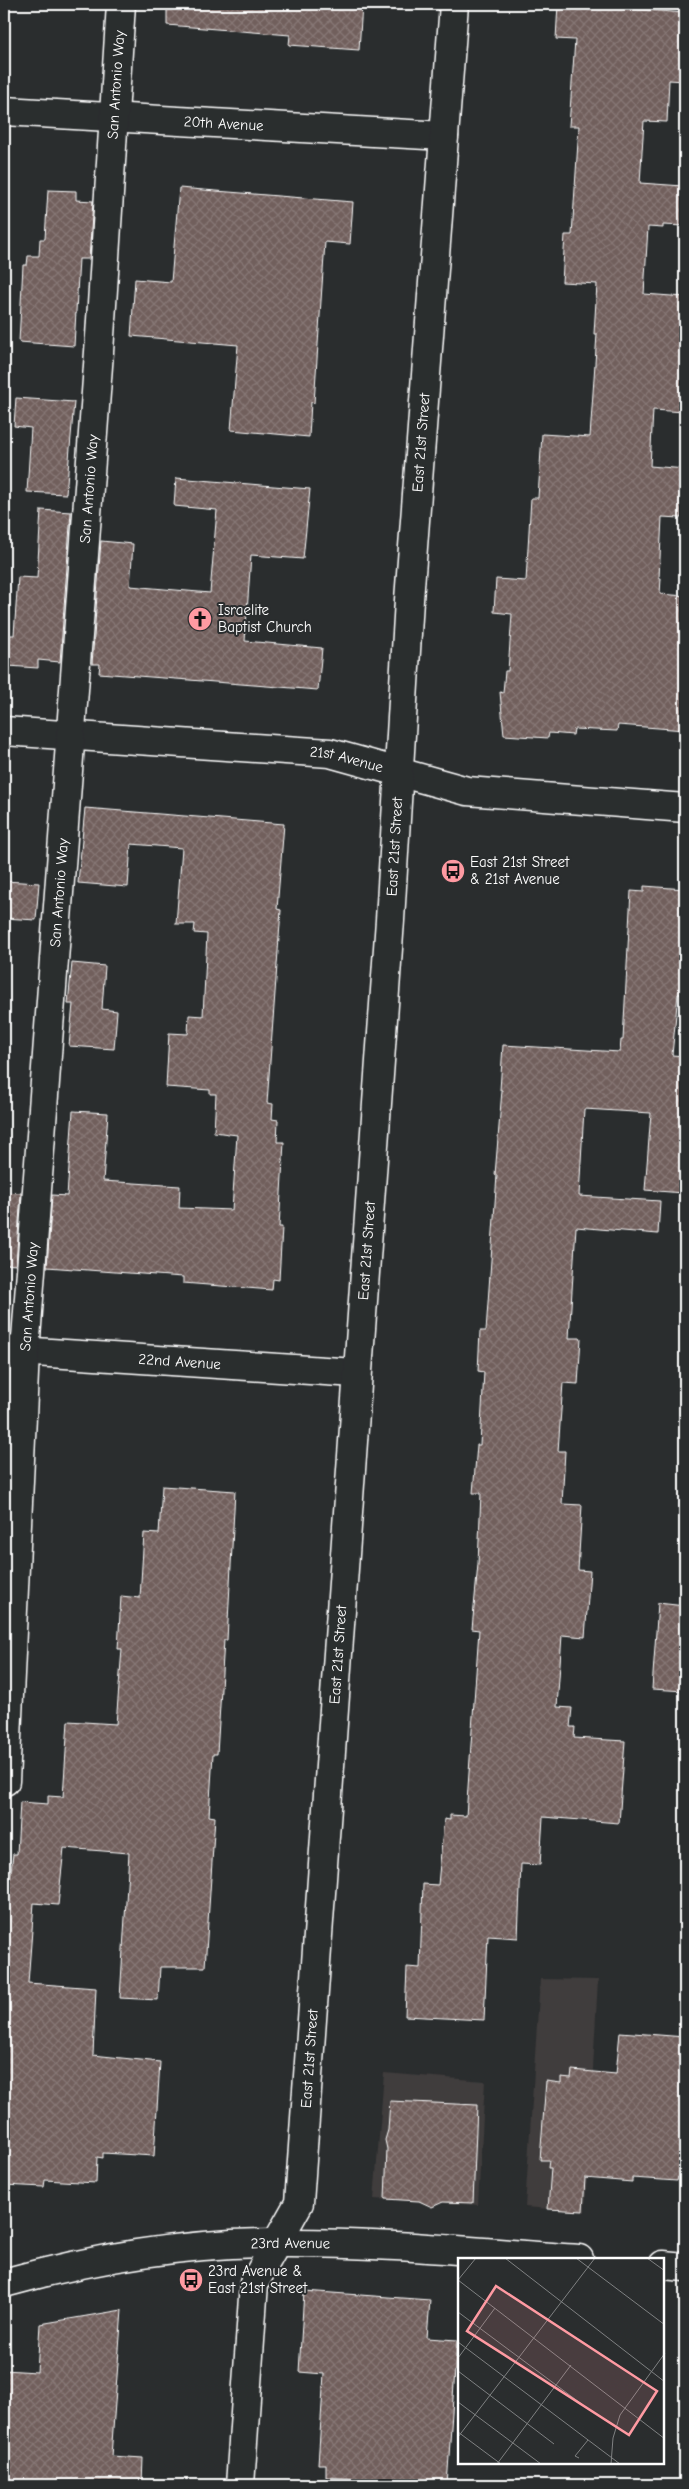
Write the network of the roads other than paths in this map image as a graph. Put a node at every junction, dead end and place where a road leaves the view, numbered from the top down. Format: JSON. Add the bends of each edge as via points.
{"nodes":[{"id":1,"x":121,"y":4,"type":"edge"},
{"id":2,"x":454,"y":4,"type":"edge"},
{"id":3,"x":4,"y":111,"type":"edge"},
{"id":4,"x":113,"y":118,"type":"junction"},
{"id":5,"x":444,"y":136,"type":"junction"},
{"id":6,"x":4,"y":731,"type":"edge"},
{"id":7,"x":70,"y":735,"type":"junction"},
{"id":8,"x":399,"y":772,"type":"junction"},
{"id":9,"x":685,"y":808,"type":"edge"},
{"id":10,"x":14,"y":1351,"type":"edge"},
{"id":11,"x":356,"y":1373,"type":"junction"},
{"id":12,"x":5,"y":1781,"type":"dead end"},
{"id":13,"x":276,"y":2243,"type":"junction"},
{"id":14,"x":565,"y":2258,"type":"edge"},
{"id":15,"x":664,"y":2265,"type":"edge"},
{"id":16,"x":685,"y":2267,"type":"edge"},
{"id":17,"x":4,"y":2283,"type":"edge"},
{"id":18,"x":240,"y":2485,"type":"edge"}],
"edges":[{"from":1,"to":4,"type":"street","name":"San Antonio Way"},
{"from":2,"to":5,"type":"street","name":"East 21st Street"},
{"from":3,"to":4,"type":"street","name":"20th Avenue"},
{"from":4,"to":5,"type":"street","name":"20th Avenue"},
{"from":4,"to":7,"type":"street","name":"San Antonio Way"},
{"from":5,"to":8,"type":"street","name":"East 21st Street"},
{"from":6,"to":7,"type":"street","name":"21st Avenue"},
{"from":7,"to":8,"type":"street","name":"21st Avenue","via":[[330,753]]},
{"from":7,"to":10,"type":"street","name":"San Antonio Way"},
{"from":8,"to":9,"type":"street","name":"21st Avenue","via":[[467,792]]},
{"from":8,"to":11,"type":"street","name":"East 21st Street"},
{"from":10,"to":11,"type":"street","name":"22nd Avenue"},
{"from":10,"to":12,"type":"street","name":"San Antonio Way"},
{"from":11,"to":13,"type":"street","name":"East 21st Street","via":[[299,2203]]},
{"from":13,"to":14,"type":"street","name":"23rd Avenue","via":[[400,2246]]},
{"from":13,"to":17,"type":"street","name":"23rd Avenue","via":[[220,2245],[108,2259]]},
{"from":13,"to":18,"type":"street","name":"East 21st Street","via":[[254,2283]]},
{"from":15,"to":16,"type":"street"}]}
